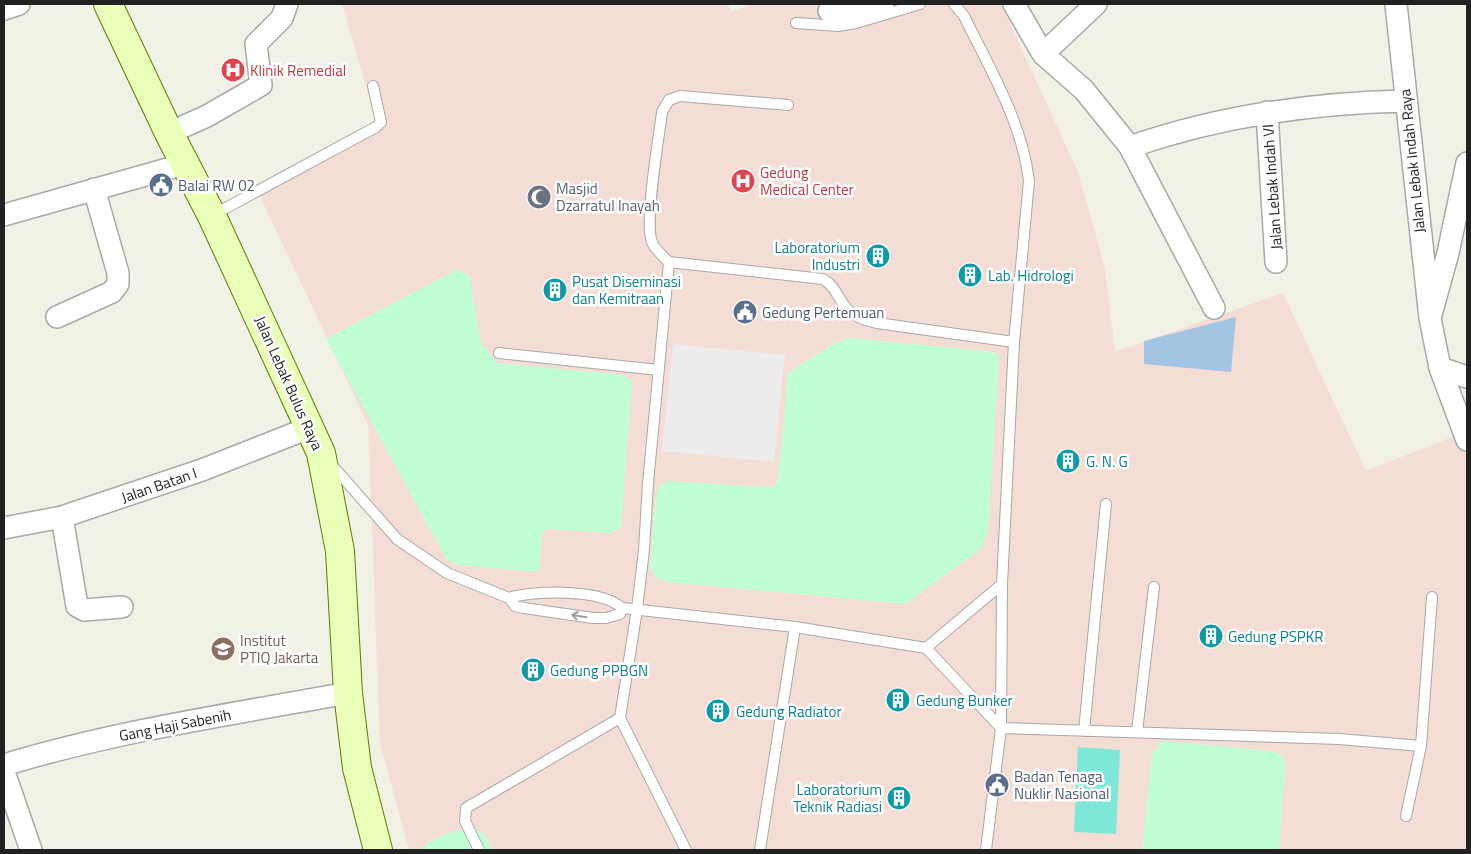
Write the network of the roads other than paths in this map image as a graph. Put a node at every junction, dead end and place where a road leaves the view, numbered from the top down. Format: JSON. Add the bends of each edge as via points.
{"nodes":[{"id":1,"x":19,"y":4,"type":"edge"},
{"id":2,"x":108,"y":4,"type":"edge"},
{"id":3,"x":287,"y":4,"type":"edge"},
{"id":4,"x":920,"y":4,"type":"edge"},
{"id":5,"x":954,"y":4,"type":"edge"},
{"id":6,"x":1014,"y":4,"type":"edge"},
{"id":7,"x":1096,"y":4,"type":"edge"},
{"id":8,"x":1396,"y":4,"type":"edge"},
{"id":9,"x":873,"y":5,"type":"edge"},
{"id":10,"x":4,"y":9,"type":"edge"},
{"id":11,"x":829,"y":11,"type":"dead end"},
{"id":12,"x":796,"y":23,"type":"dead end"},
{"id":13,"x":1042,"y":54,"type":"junction"},
{"id":14,"x":373,"y":86,"type":"dead end"},
{"id":15,"x":1405,"y":101,"type":"junction"},
{"id":16,"x":788,"y":105,"type":"dead end"},
{"id":17,"x":1267,"y":112,"type":"junction"},
{"id":18,"x":169,"y":133,"type":"junction"},
{"id":19,"x":1130,"y":146,"type":"junction"},
{"id":20,"x":1467,"y":163,"type":"edge"},
{"id":21,"x":185,"y":164,"type":"junction"},
{"id":22,"x":94,"y":189,"type":"junction"},
{"id":23,"x":4,"y":216,"type":"edge"},
{"id":24,"x":212,"y":216,"type":"junction"},
{"id":25,"x":670,"y":262,"type":"junction"},
{"id":26,"x":1276,"y":262,"type":"dead end"},
{"id":27,"x":1214,"y":308,"type":"dead end"},
{"id":28,"x":57,"y":317,"type":"dead end"},
{"id":29,"x":1430,"y":318,"type":"junction"},
{"id":30,"x":1014,"y":342,"type":"junction"},
{"id":31,"x":499,"y":353,"type":"dead end"},
{"id":32,"x":1440,"y":368,"type":"junction"},
{"id":33,"x":659,"y":370,"type":"junction"},
{"id":34,"x":1467,"y":376,"type":"edge"},
{"id":35,"x":311,"y":427,"type":"junction"},
{"id":36,"x":1467,"y":440,"type":"edge"},
{"id":37,"x":321,"y":453,"type":"junction"},
{"id":38,"x":1106,"y":504,"type":"dead end"},
{"id":39,"x":62,"y":518,"type":"junction"},
{"id":40,"x":4,"y":528,"type":"edge"},
{"id":41,"x":1002,"y":584,"type":"junction"},
{"id":42,"x":1154,"y":587,"type":"dead end"},
{"id":43,"x":1432,"y":597,"type":"dead end"},
{"id":44,"x":509,"y":598,"type":"junction"},
{"id":45,"x":122,"y":607,"type":"dead end"},
{"id":46,"x":622,"y":608,"type":"junction"},
{"id":47,"x":638,"y":609,"type":"junction"},
{"id":48,"x":795,"y":627,"type":"junction"},
{"id":49,"x":926,"y":648,"type":"junction"},
{"id":50,"x":348,"y":693,"type":"junction"},
{"id":51,"x":620,"y":718,"type":"junction"},
{"id":52,"x":1001,"y":728,"type":"junction"},
{"id":53,"x":1084,"y":730,"type":"junction"},
{"id":54,"x":1138,"y":732,"type":"junction"},
{"id":55,"x":1421,"y":746,"type":"junction"},
{"id":56,"x":4,"y":764,"type":"edge"},
{"id":57,"x":4,"y":772,"type":"edge"},
{"id":58,"x":1406,"y":816,"type":"dead end"},
{"id":59,"x":31,"y":850,"type":"edge"},
{"id":60,"x":378,"y":850,"type":"edge"},
{"id":61,"x":479,"y":850,"type":"edge"},
{"id":62,"x":686,"y":850,"type":"edge"},
{"id":63,"x":760,"y":850,"type":"edge"},
{"id":64,"x":986,"y":850,"type":"edge"}],
"edges":[{"from":1,"to":10,"type":"street"},
{"from":2,"to":18,"type":"main road","name":"Jalan Lebak Bulus Raya"},
{"from":3,"to":18,"type":"street","via":[[282,18],[256,44],[261,85]]},
{"from":4,"to":12,"type":"lane","via":[[838,26]]},
{"from":5,"to":30,"type":"lane","via":[[964,16],[1011,114],[1026,159],[1029,181]]},
{"from":6,"to":13,"type":"street"},
{"from":7,"to":13,"type":"street"},
{"from":8,"to":15,"type":"street","name":"Jalan Lebak Indah Raya"},
{"from":9,"to":11,"type":"street"},
{"from":13,"to":19,"type":"street","via":[[1084,90]]},
{"from":14,"to":24,"type":"lane","via":[[381,122],[376,127]]},
{"from":15,"to":17,"type":"street","name":"Jalan Lebak Indah VI"},
{"from":15,"to":29,"type":"street","name":"Jalan Lebak Indah Raya"},
{"from":16,"to":25,"type":"lane","via":[[680,96],[666,103],[662,112],[649,222],[651,241]]},
{"from":17,"to":19,"type":"street","name":"Jalan Lebak Indah VI","via":[[1194,127]]},
{"from":17,"to":26,"type":"street","name":"Jalan Lebak Indah VI"},
{"from":18,"to":21,"type":"main road","name":"Jalan Lebak Bulus Raya"},
{"from":19,"to":27,"type":"street"},
{"from":20,"to":29,"type":"street"},
{"from":21,"to":22,"type":"street"},
{"from":21,"to":24,"type":"main road","name":"Jalan Lebak Bulus Raya"},
{"from":22,"to":23,"type":"street"},
{"from":22,"to":28,"type":"street","via":[[118,273],[118,284],[112,292]]},
{"from":24,"to":35,"type":"main road","name":"Jalan Lebak Bulus Raya"},
{"from":25,"to":30,"type":"lane","via":[[812,276],[829,282],[858,317],[877,323]]},
{"from":25,"to":33,"type":"lane"},
{"from":29,"to":32,"type":"street","name":"Jalan Lebak Indah Raya"},
{"from":30,"to":41,"type":"lane"},
{"from":31,"to":33,"type":"lane"},
{"from":32,"to":34,"type":"street"},
{"from":32,"to":36,"type":"street","name":"Jalan Lebak Indah Raya"},
{"from":33,"to":47,"type":"lane"},
{"from":35,"to":37,"type":"main road","name":"Jalan Lebak Bulus Raya"},
{"from":35,"to":39,"type":"street","name":"Jalan Batan I","via":[[202,470]]},
{"from":37,"to":44,"type":"lane","via":[[397,540],[447,573]]},
{"from":37,"to":50,"type":"main road","name":"Jalan Lebak Bulus Raya","via":[[336,523],[343,578]]},
{"from":38,"to":53,"type":"lane"},
{"from":39,"to":40,"type":"street","name":"Jalan Batan I"},
{"from":39,"to":45,"type":"street","via":[[77,606],[84,610]]},
{"from":41,"to":49,"type":"lane"},
{"from":41,"to":52,"type":"lane"},
{"from":42,"to":54,"type":"lane"},
{"from":43,"to":55,"type":"lane"},
{"from":44,"to":46,"type":"lane","via":[[538,592],[594,596],[607,598]]},
{"from":46,"to":44,"type":"lane","one_way":true,"via":[[620,614],[613,617],[593,618],[515,606]]},
{"from":46,"to":47,"type":"lane"},
{"from":47,"to":48,"type":"lane"},
{"from":47,"to":51,"type":"lane"},
{"from":48,"to":49,"type":"lane"},
{"from":48,"to":63,"type":"lane"},
{"from":49,"to":52,"type":"lane"},
{"from":50,"to":56,"type":"street","name":"Gang Haji Sabenih","via":[[164,726]]},
{"from":50,"to":60,"type":"main road","name":"Jalan Lebak Bulus Raya","via":[[359,777]]},
{"from":51,"to":61,"type":"lane","via":[[466,808],[465,821]]},
{"from":51,"to":62,"type":"lane"},
{"from":52,"to":53,"type":"lane"},
{"from":52,"to":64,"type":"lane"},
{"from":53,"to":54,"type":"lane"},
{"from":54,"to":55,"type":"lane","via":[[1339,739]]},
{"from":55,"to":58,"type":"lane"},
{"from":57,"to":59,"type":"street"}]}
